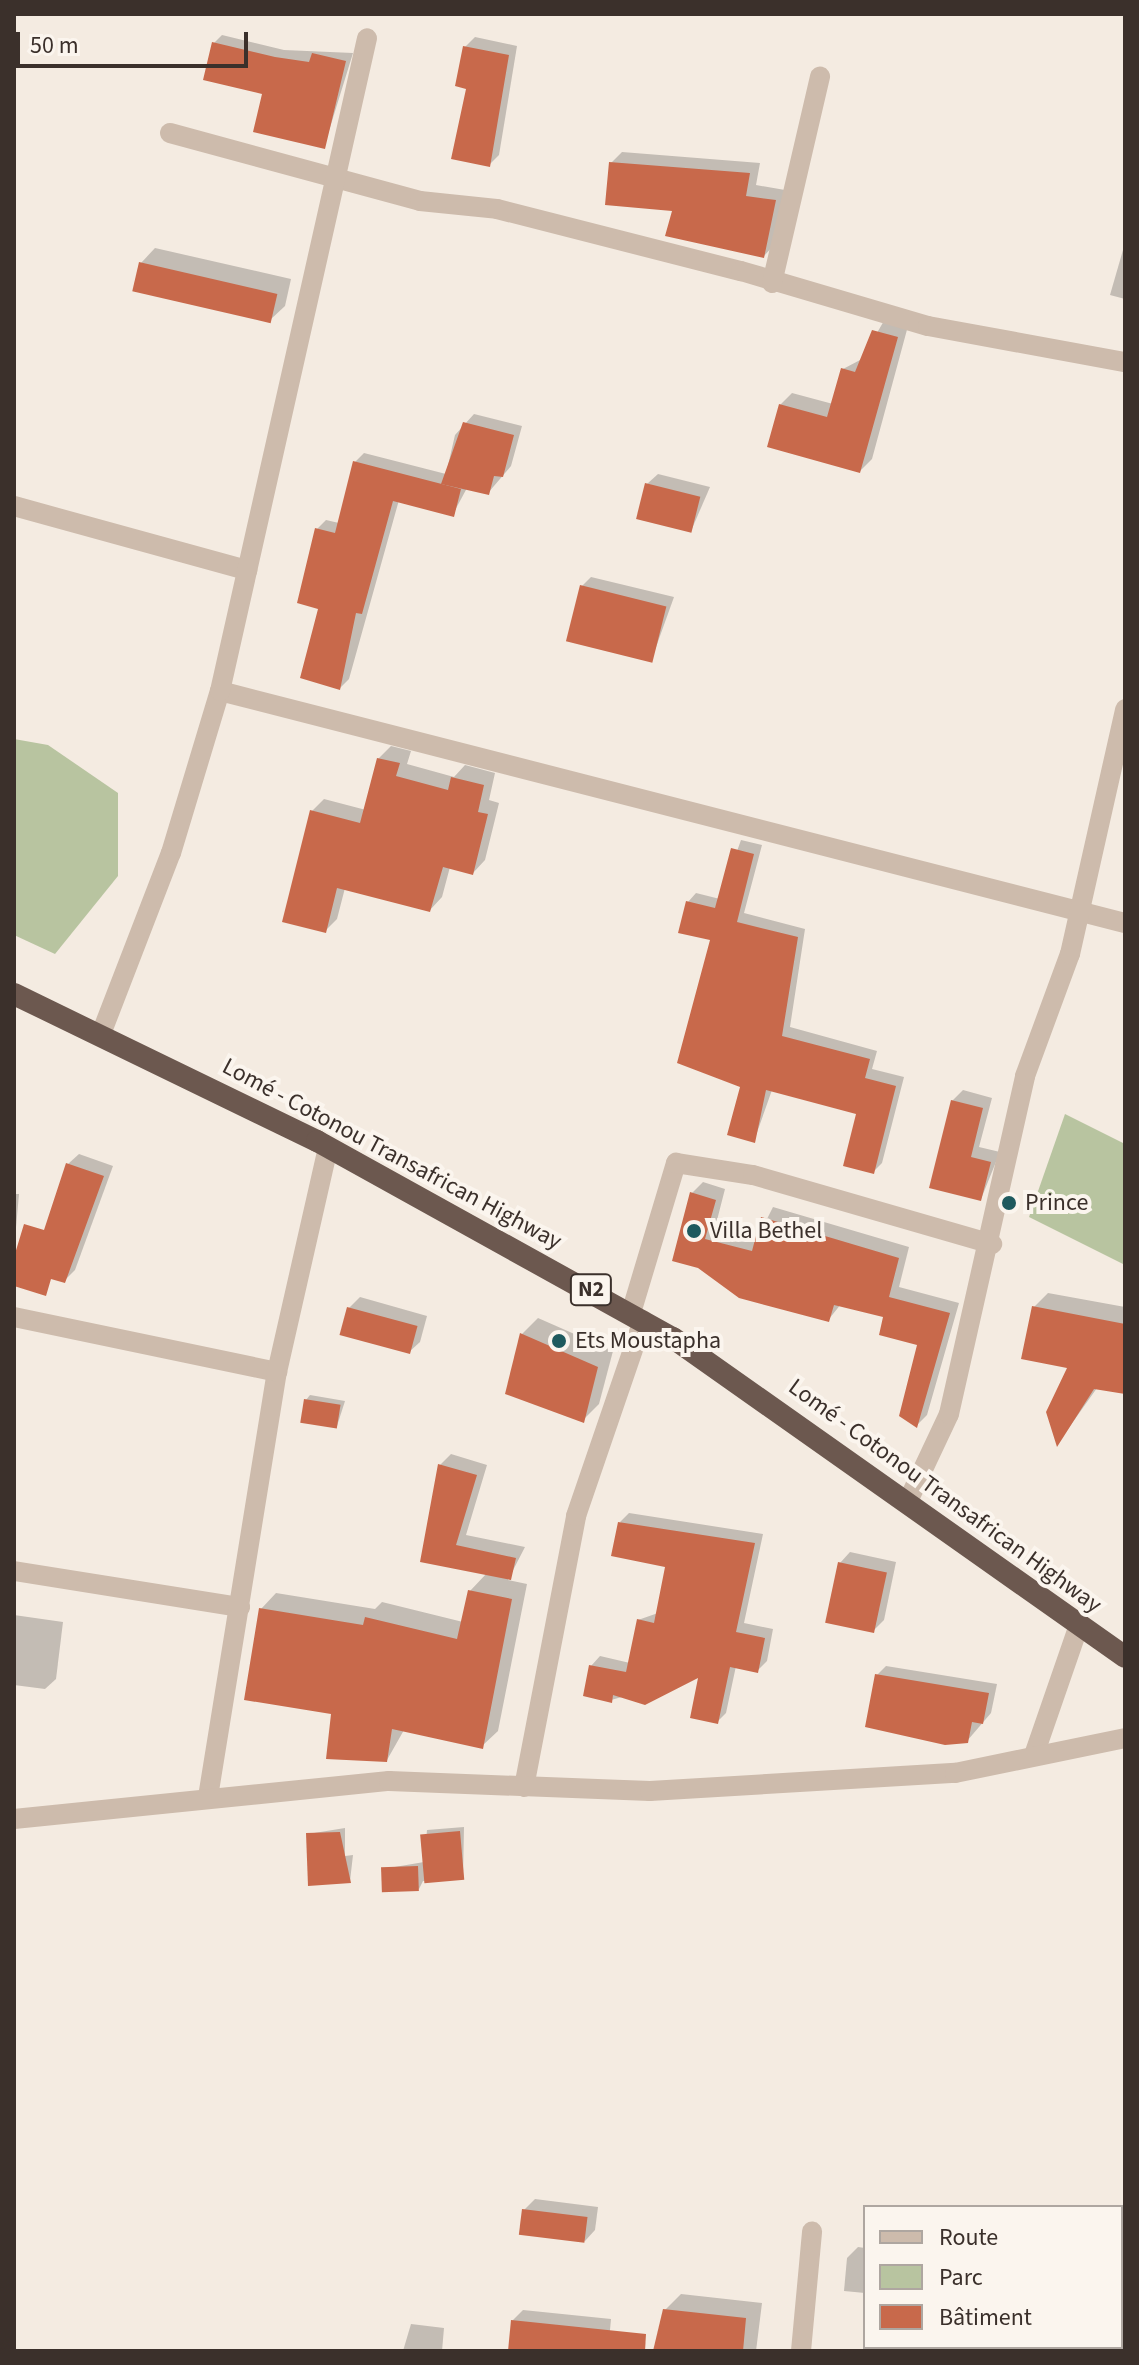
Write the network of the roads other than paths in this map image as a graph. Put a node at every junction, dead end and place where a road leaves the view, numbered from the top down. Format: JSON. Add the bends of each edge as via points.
{"nodes":[{"id":1,"x":367,"y":38,"type":"dead end"},
{"id":2,"x":820,"y":76,"type":"dead end"},
{"id":3,"x":170,"y":133,"type":"dead end"},
{"id":4,"x":334,"y":174,"type":"junction"},
{"id":5,"x":772,"y":283,"type":"junction"},
{"id":6,"x":1125,"y":362,"type":"edge"},
{"id":7,"x":14,"y":506,"type":"edge"},
{"id":8,"x":247,"y":570,"type":"junction"},
{"id":9,"x":220,"y":691,"type":"junction"},
{"id":10,"x":1125,"y":709,"type":"edge"},
{"id":11,"x":1081,"y":913,"type":"junction"},
{"id":12,"x":1125,"y":923,"type":"edge"},
{"id":13,"x":14,"y":994,"type":"edge"},
{"id":14,"x":101,"y":1034,"type":"junction"},
{"id":15,"x":328,"y":1148,"type":"junction"},
{"id":16,"x":992,"y":1244,"type":"junction"},
{"id":17,"x":637,"y":1316,"type":"junction"},
{"id":18,"x":14,"y":1317,"type":"edge"},
{"id":19,"x":277,"y":1372,"type":"junction"},
{"id":20,"x":909,"y":1499,"type":"junction"},
{"id":21,"x":14,"y":1571,"type":"edge"},
{"id":22,"x":240,"y":1607,"type":"junction"},
{"id":23,"x":1079,"y":1625,"type":"junction"},
{"id":24,"x":1125,"y":1657,"type":"edge"},
{"id":25,"x":1125,"y":1738,"type":"edge"},
{"id":26,"x":1034,"y":1755,"type":"junction"},
{"id":27,"x":524,"y":1787,"type":"junction"},
{"id":28,"x":208,"y":1797,"type":"junction"},
{"id":29,"x":14,"y":1819,"type":"edge"},
{"id":30,"x":812,"y":2232,"type":"dead end"},
{"id":31,"x":801,"y":2351,"type":"edge"}],
"edges":[{"from":1,"to":4,"type":"street"},
{"from":2,"to":5,"type":"street"},
{"from":3,"to":4,"type":"street"},
{"from":4,"to":5,"type":"street","via":[[420,201],[497,209]]},
{"from":4,"to":8,"type":"street"},
{"from":5,"to":6,"type":"street","via":[[928,326]]},
{"from":7,"to":8,"type":"street"},
{"from":8,"to":9,"type":"street"},
{"from":9,"to":11,"type":"street","via":[[834,843]]},
{"from":9,"to":14,"type":"street","via":[[171,853]]},
{"from":10,"to":11,"type":"street"},
{"from":11,"to":12,"type":"street"},
{"from":11,"to":16,"type":"street","via":[[1025,1076]]},
{"from":13,"to":14,"type":"highway","name":"Lomé - Cotonou Transafrican Highway","number":"N2"},
{"from":14,"to":15,"type":"highway","name":"Lomé - Cotonou Transafrican Highway","number":"N2"},
{"from":15,"to":17,"type":"highway","name":"Lomé - Cotonou Transafrican Highway","number":"N2"},
{"from":15,"to":19,"type":"street"},
{"from":16,"to":17,"type":"street","via":[[753,1175],[676,1163]]},
{"from":16,"to":20,"type":"street","via":[[941,1439]]},
{"from":17,"to":20,"type":"highway","name":"Lomé - Cotonou Transafrican Highway","number":"N2"},
{"from":17,"to":27,"type":"street","via":[[576,1516]]},
{"from":18,"to":19,"type":"street"},
{"from":19,"to":22,"type":"street"},
{"from":20,"to":23,"type":"highway","name":"Lomé - Cotonou Transafrican Highway","number":"N2"},
{"from":21,"to":22,"type":"street"},
{"from":22,"to":28,"type":"street"},
{"from":23,"to":24,"type":"highway","name":"Lomé - Cotonou Transafrican Highway","number":"N2"},
{"from":23,"to":26,"type":"street"},
{"from":25,"to":26,"type":"street"},
{"from":26,"to":27,"type":"street","via":[[980,1770],[811,1782],[650,1791]]},
{"from":27,"to":28,"type":"street","via":[[389,1781]]},
{"from":28,"to":29,"type":"street"},
{"from":30,"to":31,"type":"street"}]}
